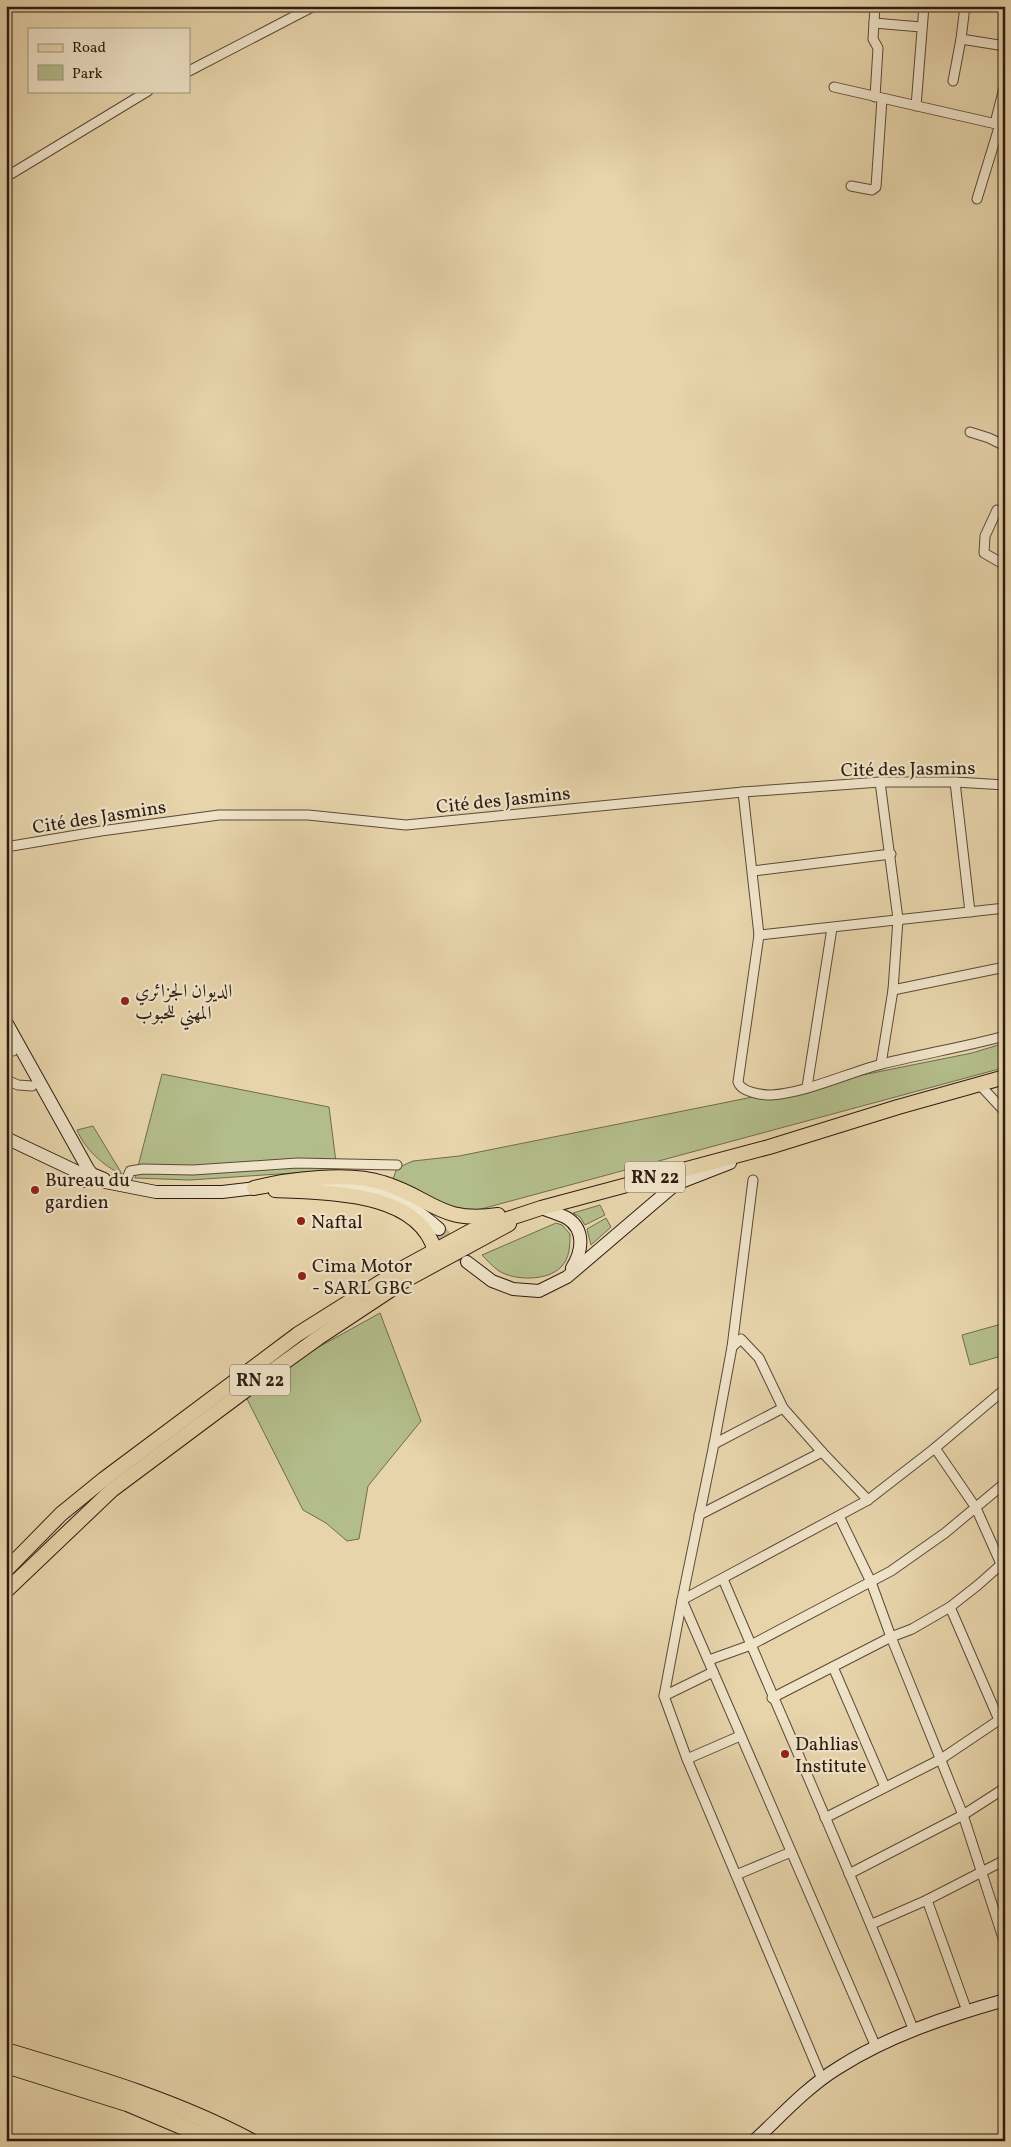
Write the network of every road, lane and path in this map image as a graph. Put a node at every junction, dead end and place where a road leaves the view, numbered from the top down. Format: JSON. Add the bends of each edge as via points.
{"nodes":[{"id":1,"x":314,"y":6,"type":"edge"},
{"id":2,"x":875,"y":6,"type":"edge"},
{"id":3,"x":924,"y":6,"type":"edge"},
{"id":4,"x":965,"y":6,"type":"edge"},
{"id":5,"x":874,"y":23,"type":"junction"},
{"id":6,"x":921,"y":27,"type":"junction"},
{"id":7,"x":961,"y":39,"type":"junction"},
{"id":8,"x":1005,"y":46,"type":"edge"},
{"id":9,"x":190,"y":70,"type":"edge"},
{"id":10,"x":953,"y":81,"type":"dead end"},
{"id":11,"x":1005,"y":84,"type":"edge"},
{"id":12,"x":834,"y":87,"type":"dead end"},
{"id":13,"x":146,"y":92,"type":"edge"},
{"id":14,"x":879,"y":98,"type":"junction"},
{"id":15,"x":916,"y":106,"type":"junction"},
{"id":16,"x":1000,"y":124,"type":"edge"},
{"id":17,"x":6,"y":177,"type":"edge"},
{"id":18,"x":851,"y":186,"type":"dead end"},
{"id":19,"x":977,"y":199,"type":"dead end"},
{"id":20,"x":970,"y":432,"type":"dead end"},
{"id":21,"x":1005,"y":446,"type":"edge"},
{"id":22,"x":1005,"y":514,"type":"edge"},
{"id":23,"x":1005,"y":565,"type":"edge"},
{"id":24,"x":880,"y":782,"type":"junction"},
{"id":25,"x":955,"y":782,"type":"junction"},
{"id":26,"x":1005,"y":785,"type":"edge"},
{"id":27,"x":743,"y":792,"type":"junction"},
{"id":28,"x":6,"y":847,"type":"edge"},
{"id":29,"x":891,"y":854,"type":"junction"},
{"id":30,"x":753,"y":871,"type":"junction"},
{"id":31,"x":1005,"y":908,"type":"edge"},
{"id":32,"x":970,"y":912,"type":"junction"},
{"id":33,"x":898,"y":919,"type":"junction"},
{"id":34,"x":832,"y":928,"type":"junction"},
{"id":35,"x":759,"y":935,"type":"junction"},
{"id":36,"x":1005,"y":967,"type":"edge"},
{"id":37,"x":893,"y":990,"type":"junction"},
{"id":38,"x":6,"y":1022,"type":"edge"},
{"id":39,"x":1005,"y":1036,"type":"edge"},
{"id":40,"x":6,"y":1038,"type":"edge"},
{"id":41,"x":10,"y":1050,"type":"edge"},
{"id":42,"x":881,"y":1064,"type":"junction"},
{"id":43,"x":1005,"y":1077,"type":"edge"},
{"id":44,"x":6,"y":1080,"type":"edge"},
{"id":45,"x":979,"y":1084,"type":"junction"},
{"id":46,"x":32,"y":1086,"type":"junction"},
{"id":47,"x":807,"y":1087,"type":"junction"},
{"id":48,"x":1005,"y":1112,"type":"edge"},
{"id":49,"x":6,"y":1138,"type":"edge"},
{"id":50,"x":769,"y":1147,"type":"junction"},
{"id":51,"x":397,"y":1165,"type":"dead end"},
{"id":52,"x":86,"y":1173,"type":"junction"},
{"id":53,"x":753,"y":1180,"type":"dead end"},
{"id":54,"x":124,"y":1186,"type":"junction"},
{"id":55,"x":254,"y":1188,"type":"junction"},
{"id":56,"x":541,"y":1208,"type":"junction"},
{"id":57,"x":439,"y":1229,"type":"tunnel mouth"},
{"id":58,"x":435,"y":1250,"type":"junction"},
{"id":59,"x":466,"y":1262,"type":"tunnel mouth"},
{"id":60,"x":567,"y":1277,"type":"junction"},
{"id":61,"x":732,"y":1347,"type":"junction"},
{"id":62,"x":1003,"y":1394,"type":"edge"},
{"id":63,"x":783,"y":1408,"type":"junction"},
{"id":64,"x":714,"y":1444,"type":"junction"},
{"id":65,"x":935,"y":1448,"type":"junction"},
{"id":66,"x":822,"y":1452,"type":"junction"},
{"id":67,"x":1005,"y":1483,"type":"edge"},
{"id":68,"x":868,"y":1500,"type":"junction"},
{"id":69,"x":976,"y":1508,"type":"junction"},
{"id":70,"x":699,"y":1515,"type":"junction"},
{"id":71,"x":839,"y":1516,"type":"junction"},
{"id":72,"x":1003,"y":1563,"type":"edge"},
{"id":73,"x":6,"y":1570,"type":"edge"},
{"id":74,"x":1005,"y":1574,"type":"edge"},
{"id":75,"x":723,"y":1579,"type":"junction"},
{"id":76,"x":872,"y":1582,"type":"junction"},
{"id":77,"x":6,"y":1591,"type":"edge"},
{"id":78,"x":682,"y":1600,"type":"junction"},
{"id":79,"x":950,"y":1607,"type":"junction"},
{"id":80,"x":891,"y":1637,"type":"junction"},
{"id":81,"x":751,"y":1644,"type":"junction"},
{"id":82,"x":709,"y":1660,"type":"junction"},
{"id":83,"x":833,"y":1667,"type":"junction"},
{"id":84,"x":713,"y":1672,"type":"junction"},
{"id":85,"x":664,"y":1696,"type":"junction"},
{"id":86,"x":772,"y":1698,"type":"junction"},
{"id":87,"x":1002,"y":1718,"type":"edge"},
{"id":88,"x":740,"y":1736,"type":"junction"},
{"id":89,"x":687,"y":1759,"type":"junction"},
{"id":90,"x":941,"y":1759,"type":"junction"},
{"id":91,"x":885,"y":1787,"type":"junction"},
{"id":92,"x":1005,"y":1788,"type":"edge"},
{"id":93,"x":963,"y":1815,"type":"junction"},
{"id":94,"x":824,"y":1818,"type":"junction"},
{"id":95,"x":791,"y":1852,"type":"junction"},
{"id":96,"x":1005,"y":1860,"type":"edge"},
{"id":97,"x":982,"y":1871,"type":"junction"},
{"id":98,"x":849,"y":1874,"type":"junction"},
{"id":99,"x":736,"y":1875,"type":"junction"},
{"id":100,"x":927,"y":1900,"type":"junction"},
{"id":101,"x":872,"y":1924,"type":"junction"},
{"id":102,"x":1005,"y":1944,"type":"edge"},
{"id":103,"x":1005,"y":2000,"type":"edge"},
{"id":104,"x":967,"y":2011,"type":"junction"},
{"id":105,"x":914,"y":2031,"type":"junction"},
{"id":106,"x":876,"y":2047,"type":"junction"},
{"id":107,"x":6,"y":2050,"type":"edge"},
{"id":108,"x":6,"y":2065,"type":"edge"},
{"id":109,"x":822,"y":2079,"type":"junction"},
{"id":110,"x":6,"y":2136,"type":"edge"},
{"id":111,"x":8,"y":2141,"type":"edge"},
{"id":112,"x":218,"y":2141,"type":"edge"},
{"id":113,"x":250,"y":2141,"type":"edge"},
{"id":114,"x":754,"y":2141,"type":"edge"}],
"edges":[{"from":1,"to":9,"type":"street"},
{"from":2,"to":5,"type":"street"},
{"from":3,"to":6,"type":"street"},
{"from":4,"to":7,"type":"street"},
{"from":5,"to":6,"type":"street"},
{"from":5,"to":14,"type":"street","via":[[872,40],[878,48]]},
{"from":6,"to":15,"type":"street"},
{"from":7,"to":8,"type":"street"},
{"from":7,"to":10,"type":"street"},
{"from":11,"to":16,"type":"street"},
{"from":12,"to":14,"type":"street"},
{"from":13,"to":17,"type":"street"},
{"from":14,"to":15,"type":"street"},
{"from":14,"to":18,"type":"street","via":[[876,187],[872,190]]},
{"from":15,"to":16,"type":"street"},
{"from":16,"to":19,"type":"street"},
{"from":20,"to":21,"type":"street"},
{"from":22,"to":23,"type":"street","via":[[997,510],[985,536],[984,553]]},
{"from":24,"to":25,"type":"street","name":"Cité des Jasmins"},
{"from":24,"to":27,"type":"street","name":"Cité des Jasmins"},
{"from":24,"to":29,"type":"street"},
{"from":25,"to":26,"type":"street","name":"Cité des Jasmins"},
{"from":25,"to":32,"type":"street"},
{"from":27,"to":28,"type":"street","name":"Cité des Jasmins","via":[[406,825],[308,815],[219,815]]},
{"from":27,"to":30,"type":"street"},
{"from":29,"to":30,"type":"street"},
{"from":29,"to":33,"type":"street"},
{"from":30,"to":35,"type":"street"},
{"from":31,"to":32,"type":"street"},
{"from":32,"to":33,"type":"street"},
{"from":33,"to":34,"type":"street"},
{"from":33,"to":37,"type":"street"},
{"from":34,"to":35,"type":"street"},
{"from":34,"to":47,"type":"street"},
{"from":35,"to":47,"type":"street","via":[[738,1082],[743,1090],[770,1095]]},
{"from":36,"to":37,"type":"street"},
{"from":37,"to":42,"type":"street"},
{"from":38,"to":52,"type":"main road"},
{"from":39,"to":42,"type":"street"},
{"from":40,"to":41,"type":"main road"},
{"from":41,"to":46,"type":"main road"},
{"from":42,"to":47,"type":"street"},
{"from":43,"to":45,"type":"main road","number":"RN 22"},
{"from":44,"to":46,"type":"street"},
{"from":45,"to":48,"type":"street"},
{"from":45,"to":50,"type":"main road","number":"RN 22"},
{"from":46,"to":52,"type":"main road"},
{"from":49,"to":52,"type":"main road"},
{"from":50,"to":56,"type":"main road","number":"RN 22"},
{"from":50,"to":60,"type":"main road","via":[[676,1184]]},
{"from":51,"to":54,"type":"street","via":[[297,1163],[193,1170],[144,1169],[130,1171]]},
{"from":52,"to":54,"type":"main road"},
{"from":53,"to":61,"type":"street"},
{"from":54,"to":55,"type":"main road","via":[[156,1192],[222,1192]]},
{"from":55,"to":56,"type":"main road","via":[[276,1183],[354,1178],[384,1183],[444,1212],[463,1217]]},
{"from":55,"to":57,"type":"main road","via":[[330,1185],[363,1188],[398,1199]]},
{"from":55,"to":58,"type":"main road","via":[[352,1195],[375,1200],[416,1220],[427,1232]]},
{"from":56,"to":58,"type":"main road","number":"RN 22","via":[[472,1231]]},
{"from":56,"to":60,"type":"main road","via":[[567,1218],[580,1234],[580,1251]]},
{"from":56,"to":77,"type":"main road","number":"RN 22","via":[[404,1282],[303,1349],[112,1490]]},
{"from":58,"to":73,"type":"main road","number":"RN 22","via":[[298,1334],[181,1420],[61,1514]]},
{"from":59,"to":60,"type":"main road","via":[[492,1281],[513,1289],[539,1291]]},
{"from":61,"to":63,"type":"street","via":[[741,1339],[759,1358]]},
{"from":61,"to":64,"type":"street"},
{"from":62,"to":65,"type":"street"},
{"from":63,"to":64,"type":"street"},
{"from":63,"to":66,"type":"street"},
{"from":64,"to":70,"type":"street"},
{"from":65,"to":68,"type":"street"},
{"from":65,"to":69,"type":"street"},
{"from":66,"to":68,"type":"street"},
{"from":66,"to":70,"type":"street"},
{"from":67,"to":69,"type":"street"},
{"from":68,"to":71,"type":"street"},
{"from":69,"to":72,"type":"street"},
{"from":69,"to":76,"type":"street"},
{"from":70,"to":78,"type":"street"},
{"from":71,"to":75,"type":"street"},
{"from":71,"to":76,"type":"street"},
{"from":72,"to":74,"type":"street"},
{"from":72,"to":79,"type":"street"},
{"from":75,"to":78,"type":"street"},
{"from":75,"to":81,"type":"street"},
{"from":76,"to":80,"type":"street"},
{"from":76,"to":81,"type":"street"},
{"from":78,"to":82,"type":"street"},
{"from":78,"to":85,"type":"street"},
{"from":79,"to":80,"type":"street"},
{"from":79,"to":87,"type":"street"},
{"from":80,"to":83,"type":"street"},
{"from":80,"to":90,"type":"street"},
{"from":81,"to":82,"type":"street"},
{"from":81,"to":86,"type":"street"},
{"from":82,"to":84,"type":"street"},
{"from":83,"to":86,"type":"street"},
{"from":83,"to":91,"type":"street"},
{"from":84,"to":85,"type":"street"},
{"from":84,"to":88,"type":"street"},
{"from":85,"to":89,"type":"street"},
{"from":86,"to":94,"type":"street"},
{"from":87,"to":90,"type":"street"},
{"from":88,"to":89,"type":"street"},
{"from":88,"to":95,"type":"street"},
{"from":89,"to":99,"type":"street"},
{"from":90,"to":91,"type":"street"},
{"from":90,"to":93,"type":"street"},
{"from":91,"to":94,"type":"street"},
{"from":92,"to":93,"type":"street"},
{"from":93,"to":97,"type":"street"},
{"from":93,"to":98,"type":"street"},
{"from":94,"to":98,"type":"street"},
{"from":95,"to":99,"type":"street"},
{"from":95,"to":106,"type":"street"},
{"from":96,"to":97,"type":"street"},
{"from":97,"to":100,"type":"street"},
{"from":97,"to":102,"type":"street"},
{"from":98,"to":101,"type":"street"},
{"from":99,"to":109,"type":"street"},
{"from":100,"to":101,"type":"street"},
{"from":100,"to":104,"type":"street"},
{"from":101,"to":105,"type":"street"},
{"from":103,"to":104,"type":"main road"},
{"from":104,"to":105,"type":"main road"},
{"from":105,"to":106,"type":"main road"},
{"from":106,"to":109,"type":"main road"},
{"from":107,"to":113,"type":"highway","via":[[133,2090]]},
{"from":108,"to":112,"type":"highway","via":[[127,2103]]},
{"from":109,"to":114,"type":"main road"},
{"from":110,"to":111,"type":"street"}]}
